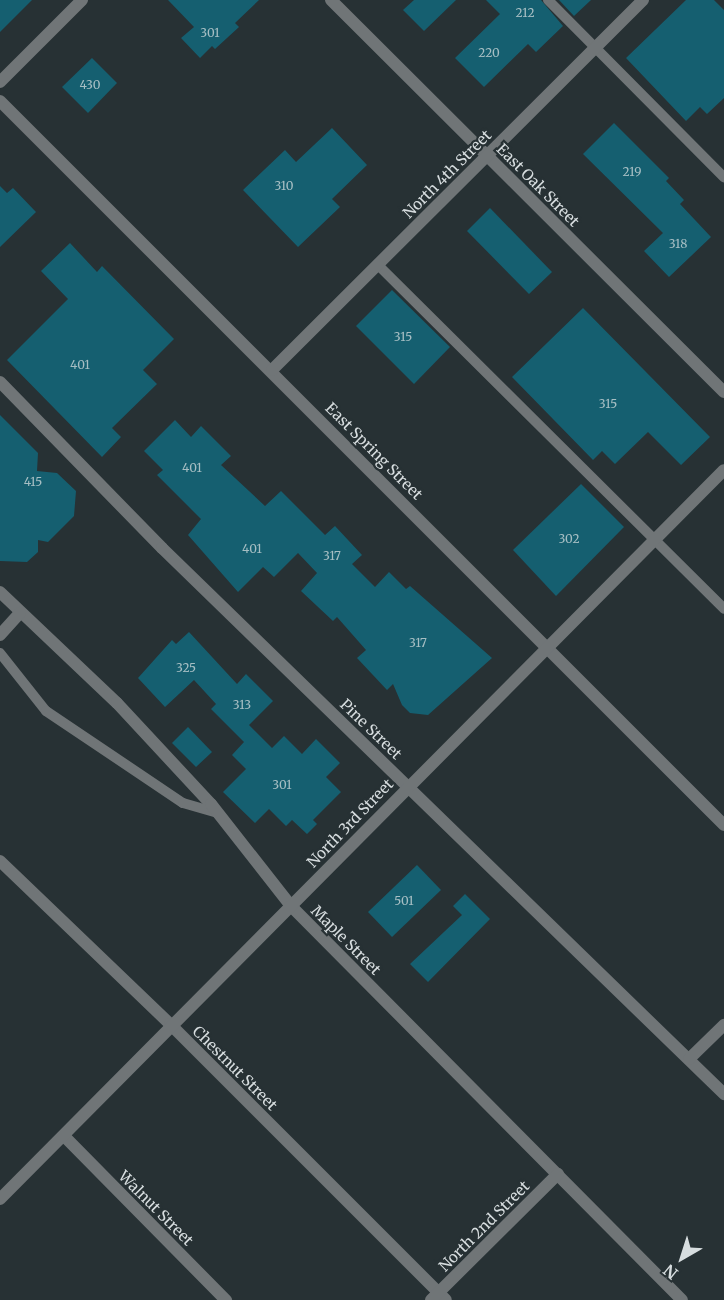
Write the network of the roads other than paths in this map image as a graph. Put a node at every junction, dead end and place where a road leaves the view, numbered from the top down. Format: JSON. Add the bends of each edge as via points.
{"nodes":[{"id":1,"x":82,"y":0,"type":"edge"},
{"id":2,"x":331,"y":0,"type":"edge"},
{"id":3,"x":548,"y":0,"type":"edge"},
{"id":4,"x":643,"y":0,"type":"edge"},
{"id":5,"x":595,"y":48,"type":"junction"},
{"id":6,"x":0,"y":82,"type":"edge"},
{"id":7,"x":0,"y":100,"type":"edge"},
{"id":8,"x":487,"y":155,"type":"junction"},
{"id":9,"x":724,"y":177,"type":"edge"},
{"id":10,"x":378,"y":265,"type":"junction"},
{"id":11,"x":272,"y":370,"type":"junction"},
{"id":12,"x":0,"y":382,"type":"edge"},
{"id":13,"x":724,"y":392,"type":"edge"},
{"id":14,"x":724,"y":470,"type":"edge"},
{"id":15,"x":655,"y":538,"type":"junction"},
{"id":16,"x":0,"y":592,"type":"edge"},
{"id":17,"x":724,"y":609,"type":"edge"},
{"id":18,"x":20,"y":613,"type":"junction"},
{"id":19,"x":0,"y":635,"type":"edge"},
{"id":20,"x":546,"y":646,"type":"junction"},
{"id":21,"x":0,"y":653,"type":"edge"},
{"id":22,"x":407,"y":785,"type":"junction"},
{"id":23,"x":219,"y":813,"type":"junction"},
{"id":24,"x":724,"y":825,"type":"edge"},
{"id":25,"x":0,"y":861,"type":"edge"},
{"id":26,"x":291,"y":906,"type":"junction"},
{"id":27,"x":170,"y":1024,"type":"junction"},
{"id":28,"x":724,"y":1025,"type":"edge"},
{"id":29,"x":689,"y":1059,"type":"junction"},
{"id":30,"x":724,"y":1094,"type":"edge"},
{"id":31,"x":64,"y":1136,"type":"junction"},
{"id":32,"x":558,"y":1173,"type":"junction"},
{"id":33,"x":0,"y":1199,"type":"edge"},
{"id":34,"x":438,"y":1298,"type":"edge"},
{"id":35,"x":226,"y":1300,"type":"edge"},
{"id":36,"x":682,"y":1300,"type":"edge"}],
"edges":[{"from":1,"to":6,"type":"street"},
{"from":2,"to":8,"type":"street","name":"East Oak Street"},
{"from":3,"to":5,"type":"lane"},
{"from":4,"to":5,"type":"street","name":"North 4th Street"},
{"from":5,"to":8,"type":"street","name":"North 4th Street"},
{"from":5,"to":9,"type":"lane"},
{"from":7,"to":11,"type":"street","name":"East Spring Street"},
{"from":8,"to":10,"type":"street","name":"North 4th Street"},
{"from":8,"to":13,"type":"street","name":"East Oak Street"},
{"from":10,"to":11,"type":"street","name":"North 4th Street"},
{"from":10,"to":15,"type":"lane"},
{"from":11,"to":20,"type":"street","name":"East Spring Street"},
{"from":12,"to":22,"type":"street","name":"Pine Street","via":[[162,548]]},
{"from":14,"to":15,"type":"street","name":"North 3rd Street"},
{"from":15,"to":17,"type":"lane"},
{"from":15,"to":20,"type":"street","name":"North 3rd Street"},
{"from":16,"to":18,"type":"street","name":"Maple Street"},
{"from":18,"to":19,"type":"street"},
{"from":18,"to":23,"type":"street","name":"Maple Street","via":[[117,703]]},
{"from":20,"to":22,"type":"street","name":"North 3rd Street"},
{"from":20,"to":24,"type":"street","name":"East Spring Street"},
{"from":21,"to":23,"type":"lane","via":[[46,711],[183,803]]},
{"from":22,"to":26,"type":"street","name":"North 3rd Street"},
{"from":22,"to":29,"type":"street","name":"Pine Street"},
{"from":23,"to":26,"type":"street","name":"Maple Street"},
{"from":25,"to":27,"type":"street","name":"Chestnut Street"},
{"from":26,"to":27,"type":"street","name":"North 3rd Street"},
{"from":26,"to":32,"type":"street","name":"Maple Street"},
{"from":27,"to":31,"type":"street","name":"North 3rd Street"},
{"from":27,"to":34,"type":"street","name":"Chestnut Street"},
{"from":28,"to":29,"type":"street"},
{"from":29,"to":30,"type":"street","name":"Pine Street"},
{"from":31,"to":33,"type":"street","name":"North 3rd Street"},
{"from":31,"to":35,"type":"street","name":"Walnut Street"},
{"from":32,"to":34,"type":"street","name":"North 2nd Street"},
{"from":32,"to":36,"type":"street","name":"Maple Street"}]}
